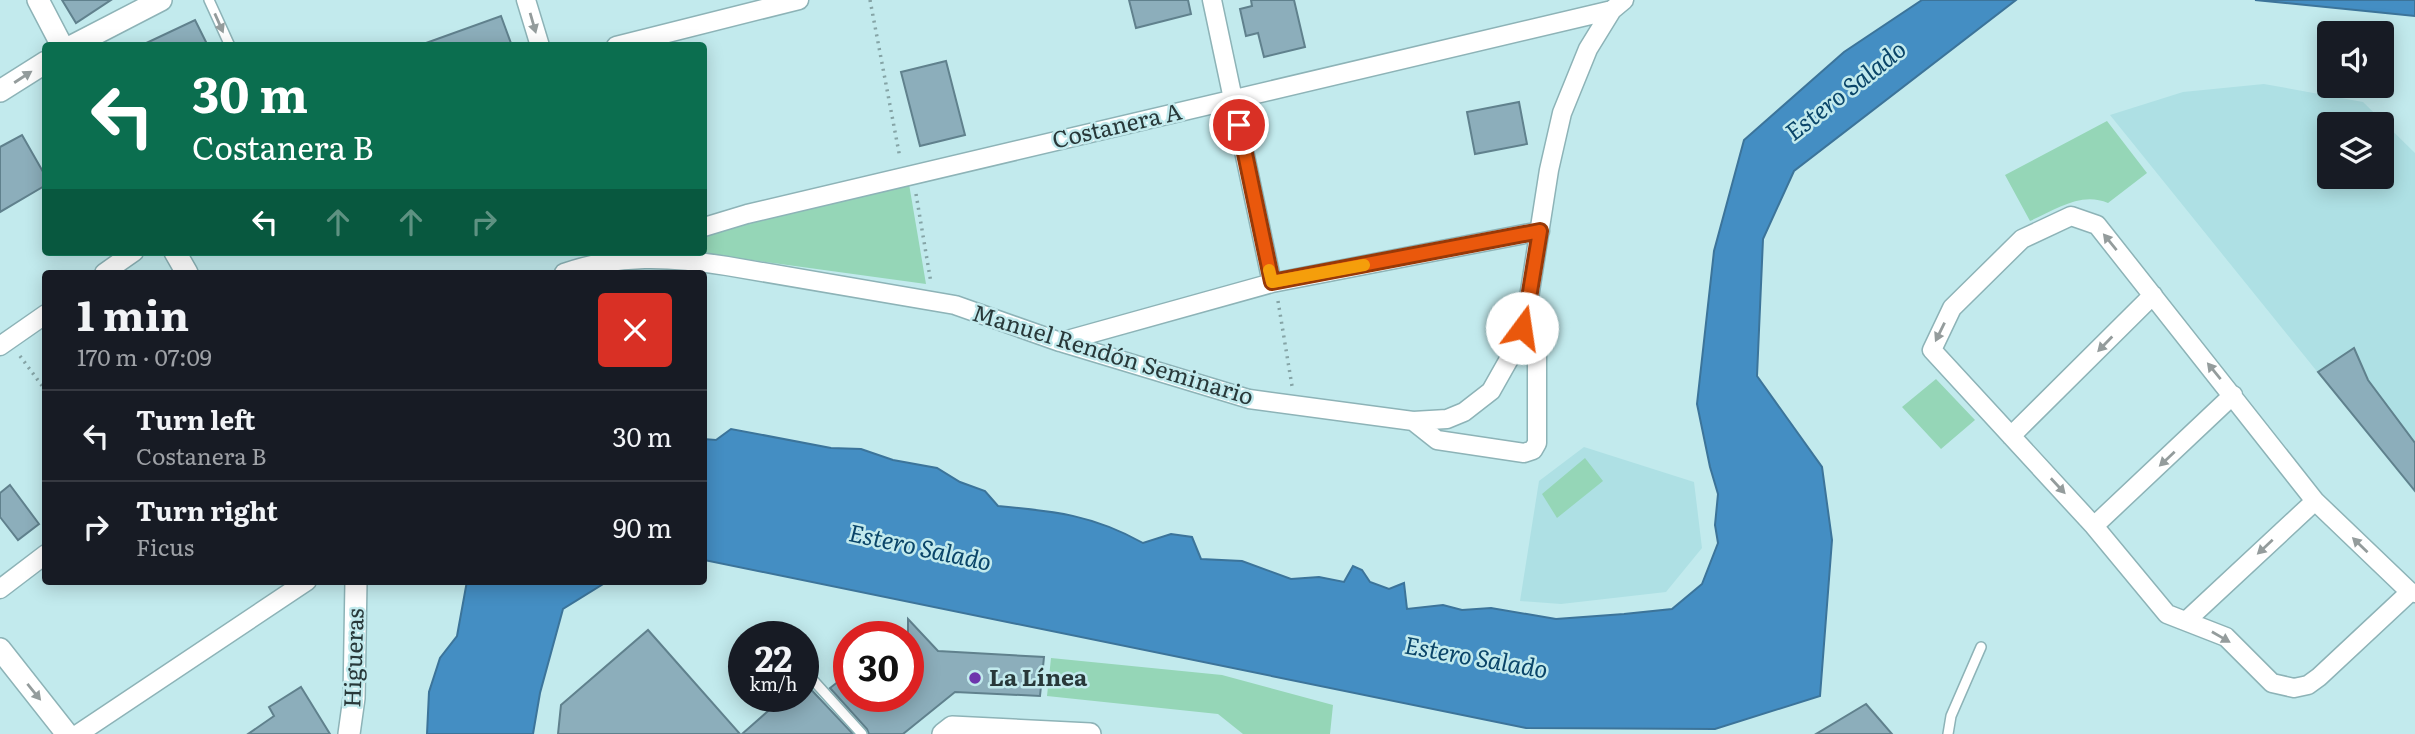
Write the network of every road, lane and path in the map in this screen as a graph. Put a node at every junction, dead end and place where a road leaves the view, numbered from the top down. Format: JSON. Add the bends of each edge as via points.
{"nodes":[{"id":1,"x":38,"y":0,"type":"edge"},
{"id":2,"x":161,"y":0,"type":"edge"},
{"id":3,"x":209,"y":0,"type":"edge"},
{"id":4,"x":526,"y":0,"type":"edge"},
{"id":5,"x":799,"y":0,"type":"edge"},
{"id":6,"x":870,"y":0,"type":"edge"},
{"id":7,"x":1212,"y":0,"type":"edge"},
{"id":8,"x":1618,"y":5,"type":"edge"},
{"id":9,"x":60,"y":42,"type":"edge"},
{"id":10,"x":80,"y":42,"type":"edge"},
{"id":11,"x":228,"y":42,"type":"edge"},
{"id":12,"x":539,"y":42,"type":"edge"},
{"id":13,"x":632,"y":42,"type":"edge"},
{"id":14,"x":42,"y":65,"type":"edge"},
{"id":15,"x":0,"y":91,"type":"edge"},
{"id":16,"x":1234,"y":99,"type":"junction"},
{"id":17,"x":908,"y":176,"type":"junction"},
{"id":18,"x":707,"y":226,"type":"edge"},
{"id":19,"x":1540,"y":231,"type":"junction"},
{"id":20,"x":129,"y":256,"type":"edge"},
{"id":21,"x":589,"y":258,"type":"edge"},
{"id":22,"x":108,"y":270,"type":"edge"},
{"id":23,"x":569,"y":270,"type":"edge"},
{"id":24,"x":1272,"y":282,"type":"junction"},
{"id":25,"x":2153,"y":295,"type":"junction"},
{"id":26,"x":934,"y":302,"type":"junction"},
{"id":27,"x":1528,"y":304,"type":"junction"},
{"id":28,"x":42,"y":317,"type":"edge"},
{"id":29,"x":1060,"y":342,"type":"junction"},
{"id":30,"x":4,"y":343,"type":"edge"},
{"id":31,"x":42,"y":386,"type":"edge"},
{"id":32,"x":2233,"y":394,"type":"junction"},
{"id":33,"x":1295,"y":406,"type":"junction"},
{"id":34,"x":1413,"y":421,"type":"junction"},
{"id":35,"x":2011,"y":436,"type":"junction"},
{"id":36,"x":2315,"y":501,"type":"junction"},
{"id":37,"x":2094,"y":526,"type":"junction"},
{"id":38,"x":42,"y":557,"type":"edge"},
{"id":39,"x":301,"y":585,"type":"edge"},
{"id":40,"x":356,"y":585,"type":"edge"},
{"id":41,"x":0,"y":589,"type":"edge"},
{"id":42,"x":2412,"y":592,"type":"edge"},
{"id":43,"x":2186,"y":621,"type":"junction"},
{"id":44,"x":1981,"y":647,"type":"dead end"},
{"id":45,"x":0,"y":649,"type":"edge"},
{"id":46,"x":819,"y":687,"type":"edge"},
{"id":47,"x":67,"y":734,"type":"edge"},
{"id":48,"x":78,"y":734,"type":"edge"},
{"id":49,"x":349,"y":734,"type":"edge"},
{"id":50,"x":862,"y":734,"type":"edge"},
{"id":51,"x":943,"y":734,"type":"edge"},
{"id":52,"x":1090,"y":734,"type":"edge"},
{"id":53,"x":1948,"y":734,"type":"edge"}],
"edges":[{"from":1,"to":9,"type":"street"},
{"from":2,"to":10,"type":"street"},
{"from":3,"to":11,"type":"lane","one_way":true},
{"from":4,"to":12,"type":"street","one_way":true},
{"from":5,"to":13,"type":"street"},
{"from":6,"to":17,"type":"path"},
{"from":7,"to":16,"type":"street"},
{"from":8,"to":16,"type":"street","name":"Costanera A"},
{"from":8,"to":19,"type":"street","name":"Manuel Rendón Seminario","via":[[1580,66],[1562,113]]},
{"from":15,"to":14,"type":"street","one_way":true},
{"from":16,"to":17,"type":"street","name":"Costanera A"},
{"from":16,"to":24,"type":"street"},
{"from":17,"to":18,"type":"street","name":"Costanera A"},
{"from":17,"to":26,"type":"path"},
{"from":19,"to":24,"type":"street"},
{"from":19,"to":27,"type":"street","name":"Manuel Rendón Seminario"},
{"from":20,"to":22,"type":"street"},
{"from":21,"to":23,"type":"street","name":"Manuel Rendón Seminario"},
{"from":21,"to":26,"type":"street","name":"Manuel Rendón Seminario","via":[[693,261]]},
{"from":24,"to":29,"type":"street"},
{"from":24,"to":33,"type":"path"},
{"from":32,"to":25,"type":"street","one_way":true},
{"from":25,"to":35,"type":"street","one_way":true},
{"from":25,"to":35,"type":"street","one_way":true,"via":[[2097,225],[2071,216],[2022,239],[1952,308],[1932,350]]},
{"from":26,"to":29,"type":"street","name":"Manuel Rendón Seminario"},
{"from":27,"to":34,"type":"street","name":"Manuel Rendón Seminario","via":[[1506,366],[1480,401],[1447,419]]},
{"from":27,"to":34,"type":"street","via":[[1537,318],[1537,443],[1533,450],[1524,453],[1437,439]]},
{"from":28,"to":30,"type":"street"},
{"from":29,"to":33,"type":"street","name":"Manuel Rendón Seminario","via":[[1232,395]]},
{"from":30,"to":31,"type":"path"},
{"from":32,"to":36,"type":"street"},
{"from":32,"to":37,"type":"street","one_way":true},
{"from":33,"to":34,"type":"street","name":"Manuel Rendón Seminario"},
{"from":35,"to":37,"type":"street","one_way":true},
{"from":42,"to":36,"type":"street","one_way":true},
{"from":36,"to":43,"type":"street","one_way":true},
{"from":37,"to":43,"type":"street","via":[[2167,614]]},
{"from":38,"to":41,"type":"street"},
{"from":39,"to":48,"type":"street"},
{"from":40,"to":49,"type":"street","name":"Higueras"},
{"from":43,"to":42,"type":"street","one_way":true,"via":[[2226,637],[2272,683],[2294,688],[2319,677]]},
{"from":44,"to":53,"type":"lane","via":[[1951,716]]},
{"from":45,"to":47,"type":"street","one_way":true},
{"from":46,"to":50,"type":"lane"},
{"from":51,"to":52,"type":"street","via":[[952,727]]}]}
